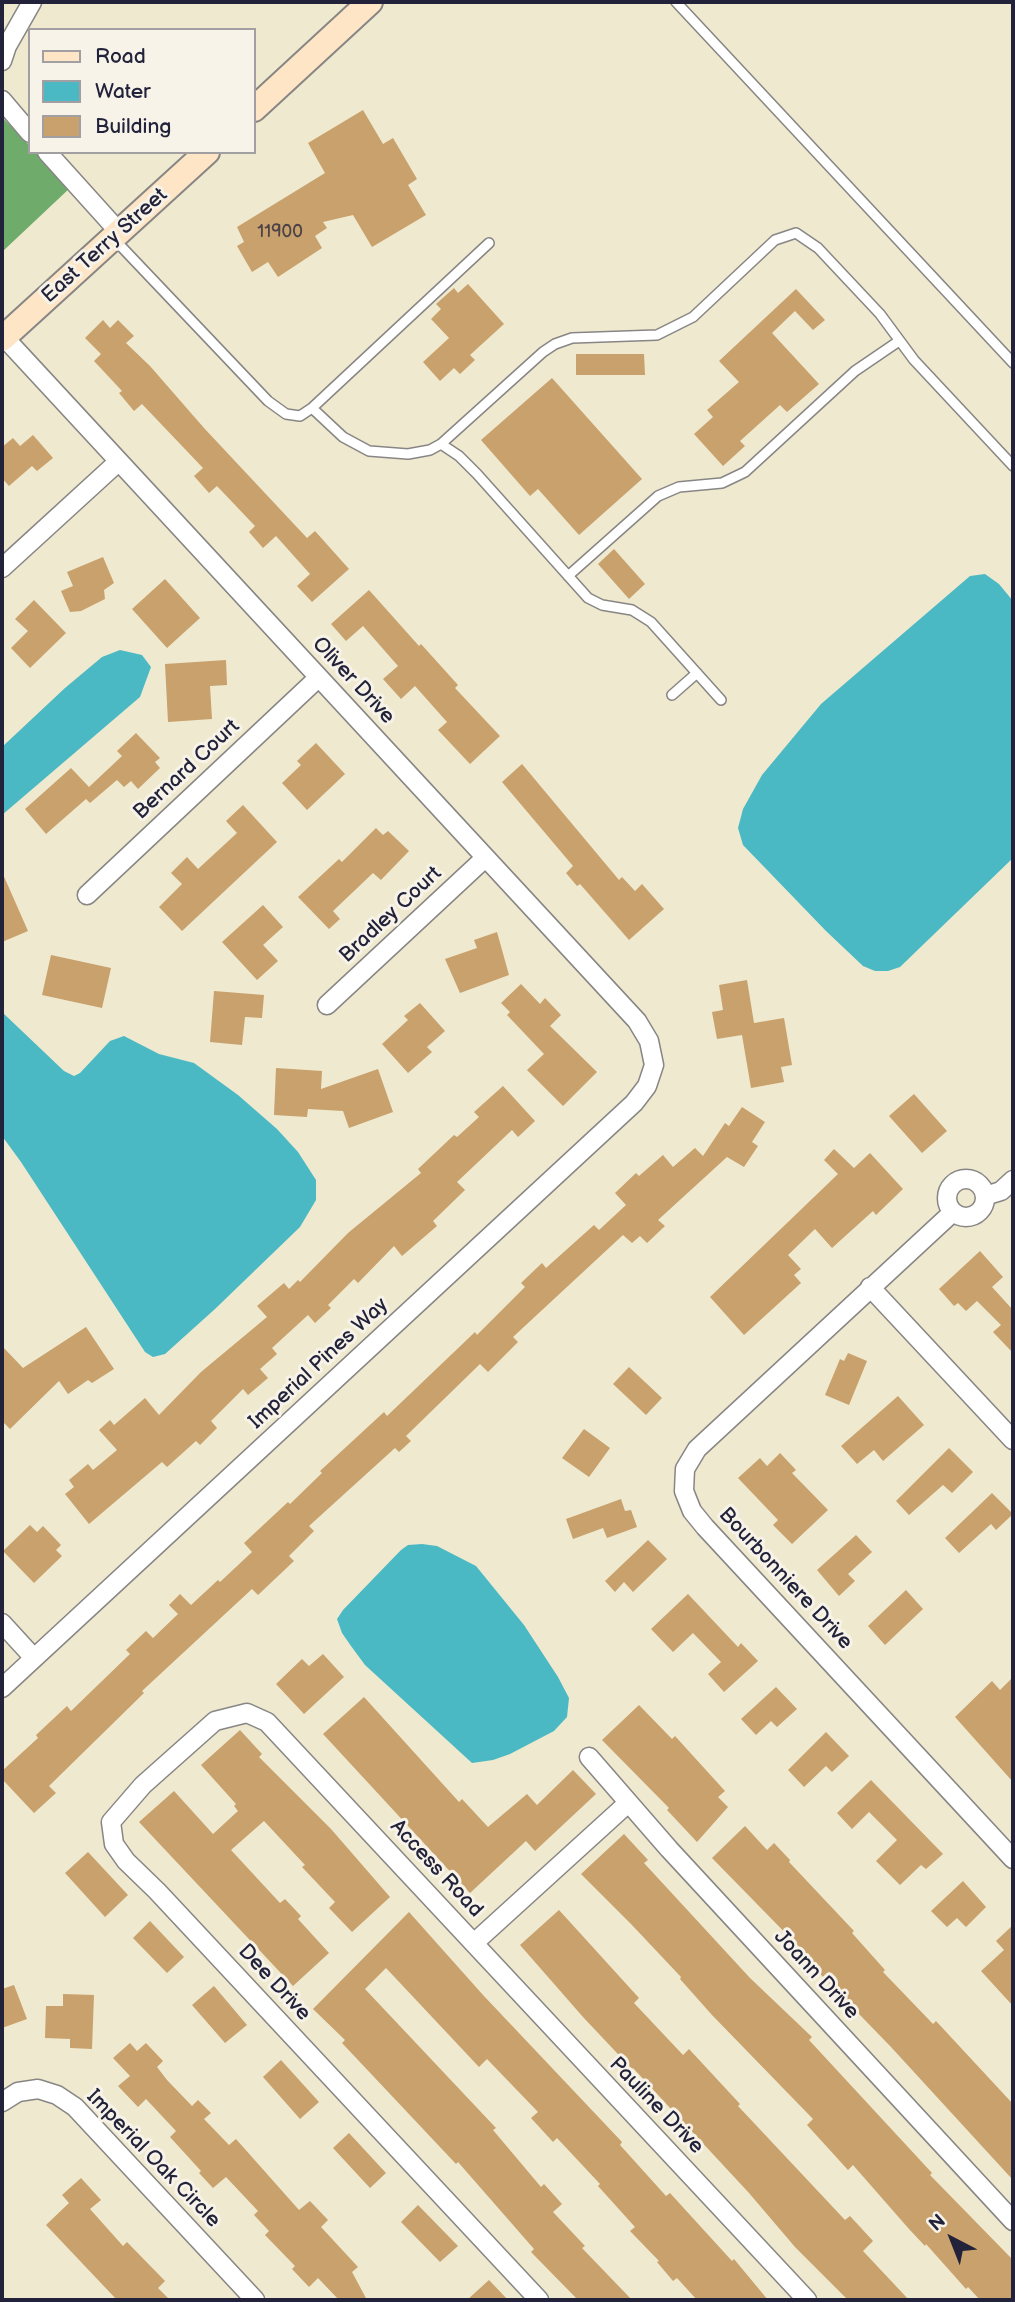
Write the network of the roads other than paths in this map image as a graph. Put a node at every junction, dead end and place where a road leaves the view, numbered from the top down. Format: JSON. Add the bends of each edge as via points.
{"nodes":[{"id":1,"x":370,"y":2,"type":"edge"},
{"id":2,"x":676,"y":2,"type":"edge"},
{"id":3,"x":29,"y":3,"type":"edge"},
{"id":4,"x":2,"y":61,"type":"edge"},
{"id":5,"x":2,"y":100,"type":"edge"},
{"id":6,"x":256,"y":107,"type":"edge"},
{"id":7,"x":28,"y":131,"type":"edge"},
{"id":8,"x":49,"y":154,"type":"edge"},
{"id":9,"x":205,"y":154,"type":"edge"},
{"id":10,"x":116,"y":236,"type":"junction"},
{"id":11,"x":489,"y":243,"type":"dead end"},
{"id":12,"x":3,"y":338,"type":"edge"},
{"id":13,"x":899,"y":341,"type":"junction"},
{"id":14,"x":1013,"y":363,"type":"edge"},
{"id":15,"x":312,"y":408,"type":"junction"},
{"id":16,"x":441,"y":444,"type":"junction"},
{"id":17,"x":118,"y":461,"type":"junction"},
{"id":18,"x":1013,"y":466,"type":"edge"},
{"id":19,"x":2,"y":568,"type":"edge"},
{"id":20,"x":568,"y":576,"type":"junction"},
{"id":21,"x":697,"y":673,"type":"junction"},
{"id":22,"x":318,"y":678,"type":"junction"},
{"id":23,"x":672,"y":695,"type":"dead end"},
{"id":24,"x":721,"y":700,"type":"dead end"},
{"id":25,"x":485,"y":858,"type":"junction"},
{"id":26,"x":87,"y":895,"type":"dead end"},
{"id":27,"x":327,"y":1005,"type":"dead end"},
{"id":28,"x":654,"y":1065,"type":"joint"},
{"id":29,"x":1013,"y":1180,"type":"edge"},
{"id":30,"x":985,"y":1196,"type":"junction"},
{"id":31,"x":953,"y":1212,"type":"junction"},
{"id":32,"x":870,"y":1287,"type":"junction"},
{"id":33,"x":1013,"y":1440,"type":"edge"},
{"id":34,"x":2,"y":1623,"type":"edge"},
{"id":35,"x":34,"y":1658,"type":"junction"},
{"id":36,"x":2,"y":1688,"type":"edge"},
{"id":37,"x":247,"y":1713,"type":"joint"},
{"id":38,"x":589,"y":1757,"type":"dead end"},
{"id":39,"x":628,"y":1803,"type":"junction"},
{"id":40,"x":1013,"y":1859,"type":"edge"},
{"id":41,"x":474,"y":1942,"type":"junction"},
{"id":42,"x":2,"y":2102,"type":"edge"},
{"id":43,"x":1013,"y":2221,"type":"edge"},
{"id":44,"x":255,"y":2300,"type":"edge"},
{"id":45,"x":539,"y":2300,"type":"edge"},
{"id":46,"x":807,"y":2300,"type":"edge"}],
"edges":[{"from":1,"to":6,"type":"street"},
{"from":2,"to":14,"type":"lane"},
{"from":3,"to":4,"type":"street"},
{"from":5,"to":7,"type":"street"},
{"from":8,"to":10,"type":"street"},
{"from":9,"to":10,"type":"street","name":"East Terry Street"},
{"from":10,"to":12,"type":"street","name":"East Terry Street"},
{"from":10,"to":15,"type":"lane","via":[[268,401],[286,414],[300,416]]},
{"from":11,"to":15,"type":"lane"},
{"from":12,"to":17,"type":"street","name":"Oliver Drive"},
{"from":13,"to":16,"type":"lane","via":[[818,248],[796,233],[775,240],[693,317],[657,335],[572,338],[555,344]]},
{"from":13,"to":18,"type":"lane"},
{"from":13,"to":20,"type":"lane","via":[[855,370],[745,472],[722,483],[679,487],[659,496]]},
{"from":15,"to":16,"type":"lane","via":[[343,437],[369,451],[408,454]]},
{"from":16,"to":20,"type":"lane","via":[[477,474]]},
{"from":17,"to":19,"type":"street"},
{"from":17,"to":22,"type":"street","name":"Oliver Drive"},
{"from":20,"to":21,"type":"lane","via":[[588,598],[632,610],[652,622]]},
{"from":21,"to":23,"type":"lane"},
{"from":21,"to":24,"type":"lane"},
{"from":22,"to":25,"type":"street","name":"Oliver Drive"},
{"from":22,"to":26,"type":"street","name":"Bernard Court"},
{"from":25,"to":27,"type":"street","name":"Bradley Court"},
{"from":25,"to":28,"type":"street","name":"Oliver Drive","via":[[637,1021],[649,1041]]},
{"from":28,"to":35,"type":"street","name":"Imperial Pines Way","via":[[647,1086],[634,1103]]},
{"from":29,"to":30,"type":"street","via":[[1001,1191]]},
{"from":30,"to":31,"type":"street","via":[[977,1214],[964,1217]]},
{"from":30,"to":31,"type":"street","via":[[975,1181],[957,1181],[947,1195]]},
{"from":31,"to":32,"type":"street","name":"Bourbonniere Drive"},
{"from":32,"to":33,"type":"street"},
{"from":32,"to":40,"type":"street","name":"Bourbonniere Drive","via":[[697,1449],[685,1469],[684,1491],[705,1527]]},
{"from":34,"to":35,"type":"street"},
{"from":35,"to":36,"type":"street","name":"Imperial Pines Way"},
{"from":37,"to":41,"type":"street","name":"Access Road","via":[[267,1723],[300,1755]]},
{"from":37,"to":45,"type":"street","name":"Dee Drive","via":[[215,1721],[144,1785],[111,1822],[114,1843]]},
{"from":38,"to":39,"type":"street","name":"Joann Drive"},
{"from":39,"to":41,"type":"street","name":"Access Road"},
{"from":39,"to":43,"type":"street","name":"Joann Drive"},
{"from":41,"to":46,"type":"street","name":"Pauline Drive"},
{"from":42,"to":44,"type":"street","name":"Imperial Oak Circle","via":[[18,2092],[38,2089],[75,2107]]}]}
